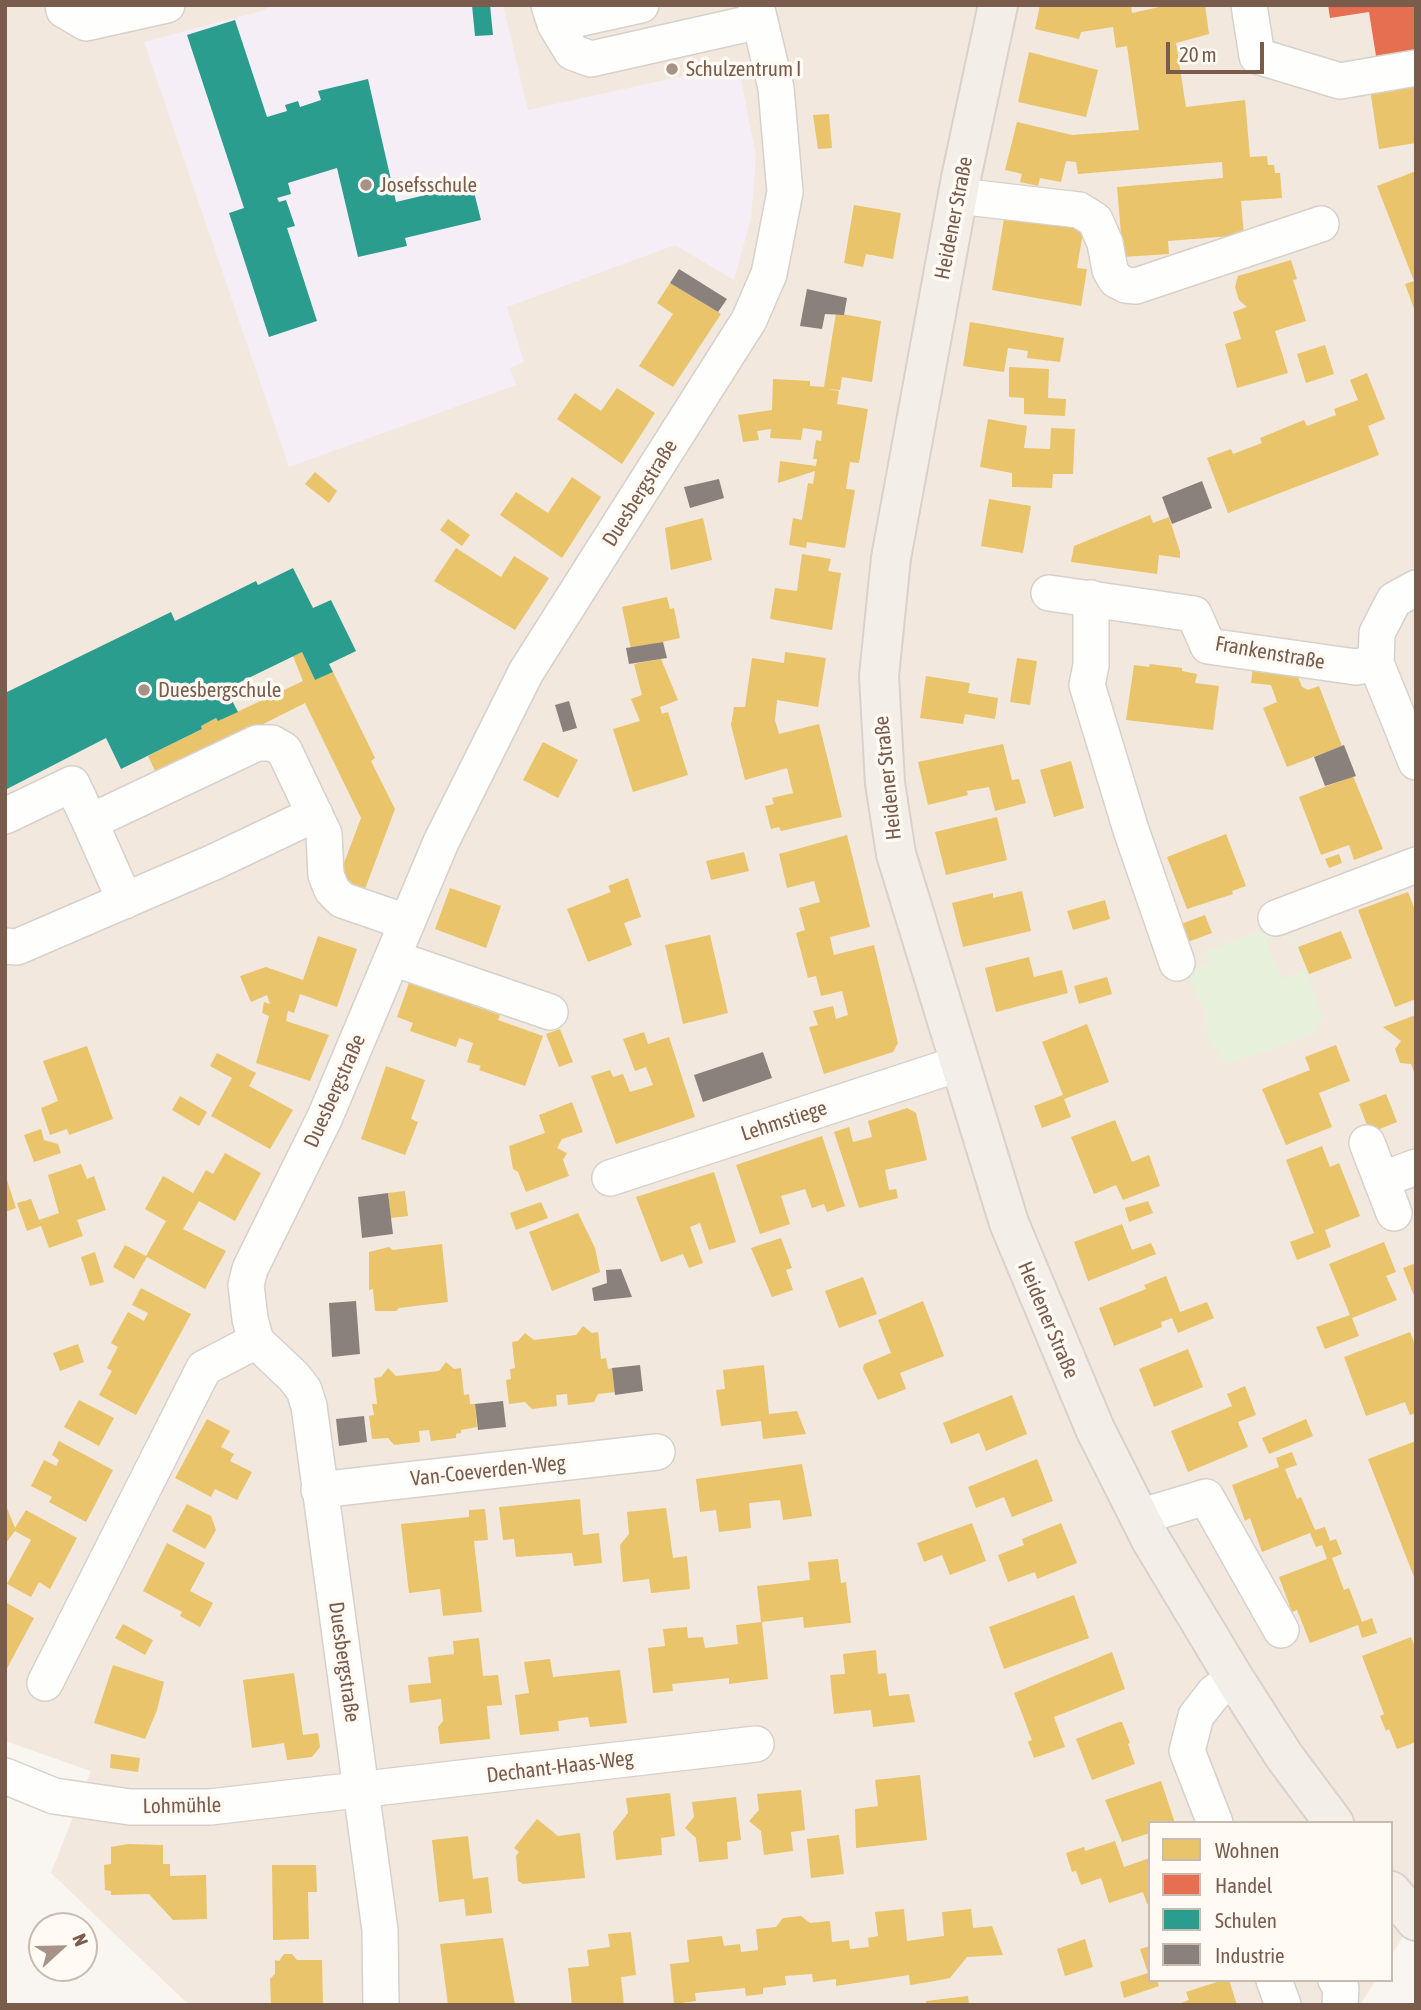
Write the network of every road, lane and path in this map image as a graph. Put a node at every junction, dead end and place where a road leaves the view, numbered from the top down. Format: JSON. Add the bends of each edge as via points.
{"nodes":[{"id":1,"x":63,"y":5,"type":"edge"},
{"id":2,"x":167,"y":5,"type":"edge"},
{"id":3,"x":641,"y":5,"type":"edge"},
{"id":4,"x":998,"y":5,"type":"edge"},
{"id":5,"x":1249,"y":5,"type":"edge"},
{"id":6,"x":758,"y":13,"type":"edge"},
{"id":7,"x":552,"y":15,"type":"edge"},
{"id":8,"x":1416,"y":68,"type":"edge"},
{"id":9,"x":958,"y":196,"type":"junction"},
{"id":10,"x":1321,"y":224,"type":"dead end"},
{"id":11,"x":1416,"y":588,"type":"edge"},
{"id":12,"x":1049,"y":593,"type":"dead end"},
{"id":13,"x":1091,"y":598,"type":"junction"},
{"id":14,"x":1377,"y":663,"type":"junction"},
{"id":15,"x":1416,"y":762,"type":"edge"},
{"id":16,"x":315,"y":814,"type":"junction"},
{"id":17,"x":5,"y":816,"type":"edge"},
{"id":18,"x":90,"y":822,"type":"junction"},
{"id":19,"x":1416,"y":865,"type":"edge"},
{"id":20,"x":125,"y":901,"type":"junction"},
{"id":21,"x":1276,"y":918,"type":"dead end"},
{"id":22,"x":406,"y":922,"type":"junction"},
{"id":23,"x":5,"y":946,"type":"edge"},
{"id":24,"x":393,"y":958,"type":"junction"},
{"id":25,"x":1177,"y":963,"type":"dead end"},
{"id":26,"x":550,"y":1012,"type":"dead end"},
{"id":27,"x":958,"y":1064,"type":"junction"},
{"id":28,"x":1367,"y":1143,"type":"dead end"},
{"id":29,"x":1416,"y":1167,"type":"edge"},
{"id":30,"x":610,"y":1178,"type":"dead end"},
{"id":31,"x":1381,"y":1180,"type":"junction"},
{"id":32,"x":1394,"y":1213,"type":"dead end"},
{"id":33,"x":256,"y":1340,"type":"junction"},
{"id":34,"x":657,"y":1452,"type":"dead end"},
{"id":35,"x":319,"y":1490,"type":"junction"},
{"id":36,"x":1139,"y":1517,"type":"junction"},
{"id":37,"x":1281,"y":1630,"type":"dead end"},
{"id":38,"x":1234,"y":1678,"type":"junction"},
{"id":39,"x":45,"y":1683,"type":"dead end"},
{"id":40,"x":756,"y":1744,"type":"dead end"},
{"id":41,"x":5,"y":1776,"type":"edge"},
{"id":42,"x":363,"y":1790,"type":"junction"},
{"id":43,"x":1214,"y":1821,"type":"edge"},
{"id":44,"x":1333,"y":1821,"type":"edge"},
{"id":45,"x":1393,"y":1893,"type":"edge"},
{"id":46,"x":1416,"y":1920,"type":"edge"},
{"id":47,"x":1276,"y":1982,"type":"edge"},
{"id":48,"x":1337,"y":1982,"type":"edge"},
{"id":49,"x":381,"y":2005,"type":"edge"},
{"id":50,"x":1283,"y":2005,"type":"edge"},
{"id":51,"x":1340,"y":2005,"type":"edge"}],
"edges":[{"from":1,"to":2,"type":"street","via":[[86,23]]},
{"from":3,"to":7,"type":"street"},
{"from":4,"to":9,"type":"main road","name":"Heidener Straße"},
{"from":5,"to":8,"type":"street","via":[[1257,56],[1340,81]]},
{"from":6,"to":7,"type":"street","via":[[591,59],[572,52]]},
{"from":6,"to":22,"type":"street","name":"Duesbergstraße","via":[[776,88],[785,192],[769,274],[749,320],[526,672],[440,842]]},
{"from":9,"to":10,"type":"street","via":[[1079,210],[1095,220],[1116,280],[1136,286]]},
{"from":9,"to":27,"type":"main road","name":"Heidener Straße","via":[[891,558],[879,676],[885,783],[896,854]]},
{"from":11,"to":14,"type":"street","via":[[1394,600],[1388,611],[1377,633]]},
{"from":12,"to":13,"type":"street","name":"Frankenstraße"},
{"from":13,"to":14,"type":"street","name":"Frankenstraße","via":[[1194,614],[1208,646],[1356,667]]},
{"from":13,"to":25,"type":"street","via":[[1087,685]]},
{"from":14,"to":15,"type":"street"},
{"from":16,"to":18,"type":"street","via":[[284,750],[272,743],[257,743]]},
{"from":16,"to":20,"type":"street"},
{"from":16,"to":22,"type":"street","via":[[324,834],[326,875],[332,890],[342,900]]},
{"from":17,"to":18,"type":"street","via":[[72,784]]},
{"from":18,"to":20,"type":"street"},
{"from":19,"to":21,"type":"street"},
{"from":20,"to":23,"type":"street","via":[[17,947]]},
{"from":22,"to":24,"type":"street","name":"Duesbergstraße"},
{"from":24,"to":26,"type":"street"},
{"from":24,"to":33,"type":"street","name":"Duesbergstraße","via":[[325,1117],[250,1269],[247,1300]]},
{"from":27,"to":30,"type":"street","name":"Lehmstiege"},
{"from":27,"to":36,"type":"main road","name":"Heidener Straße","via":[[1038,1298]]},
{"from":28,"to":31,"type":"street"},
{"from":29,"to":31,"type":"street"},
{"from":31,"to":32,"type":"street"},
{"from":33,"to":35,"type":"street","name":"Duesbergstraße","via":[[304,1390]]},
{"from":33,"to":39,"type":"street","via":[[204,1368]]},
{"from":34,"to":35,"type":"street","name":"Van-Coeverden-Weg"},
{"from":35,"to":42,"type":"street","name":"Duesbergstraße"},
{"from":36,"to":37,"type":"street","via":[[1206,1497]]},
{"from":36,"to":38,"type":"main road","name":"Heidener Straße"},
{"from":38,"to":43,"type":"street","via":[[1214,1693],[1196,1716],[1187,1751]]},
{"from":38,"to":44,"type":"main road","name":"Heidener Straße"},
{"from":40,"to":42,"type":"street","name":"Dechant-Haas-Weg"},
{"from":41,"to":42,"type":"street","name":"Lohmühle","via":[[54,1796],[130,1807],[210,1807]]},
{"from":42,"to":49,"type":"street","name":"Duesbergstraße","via":[[380,1930]]},
{"from":45,"to":46,"type":"main road"},
{"from":47,"to":50,"type":"street"},
{"from":48,"to":51,"type":"street"}]}
